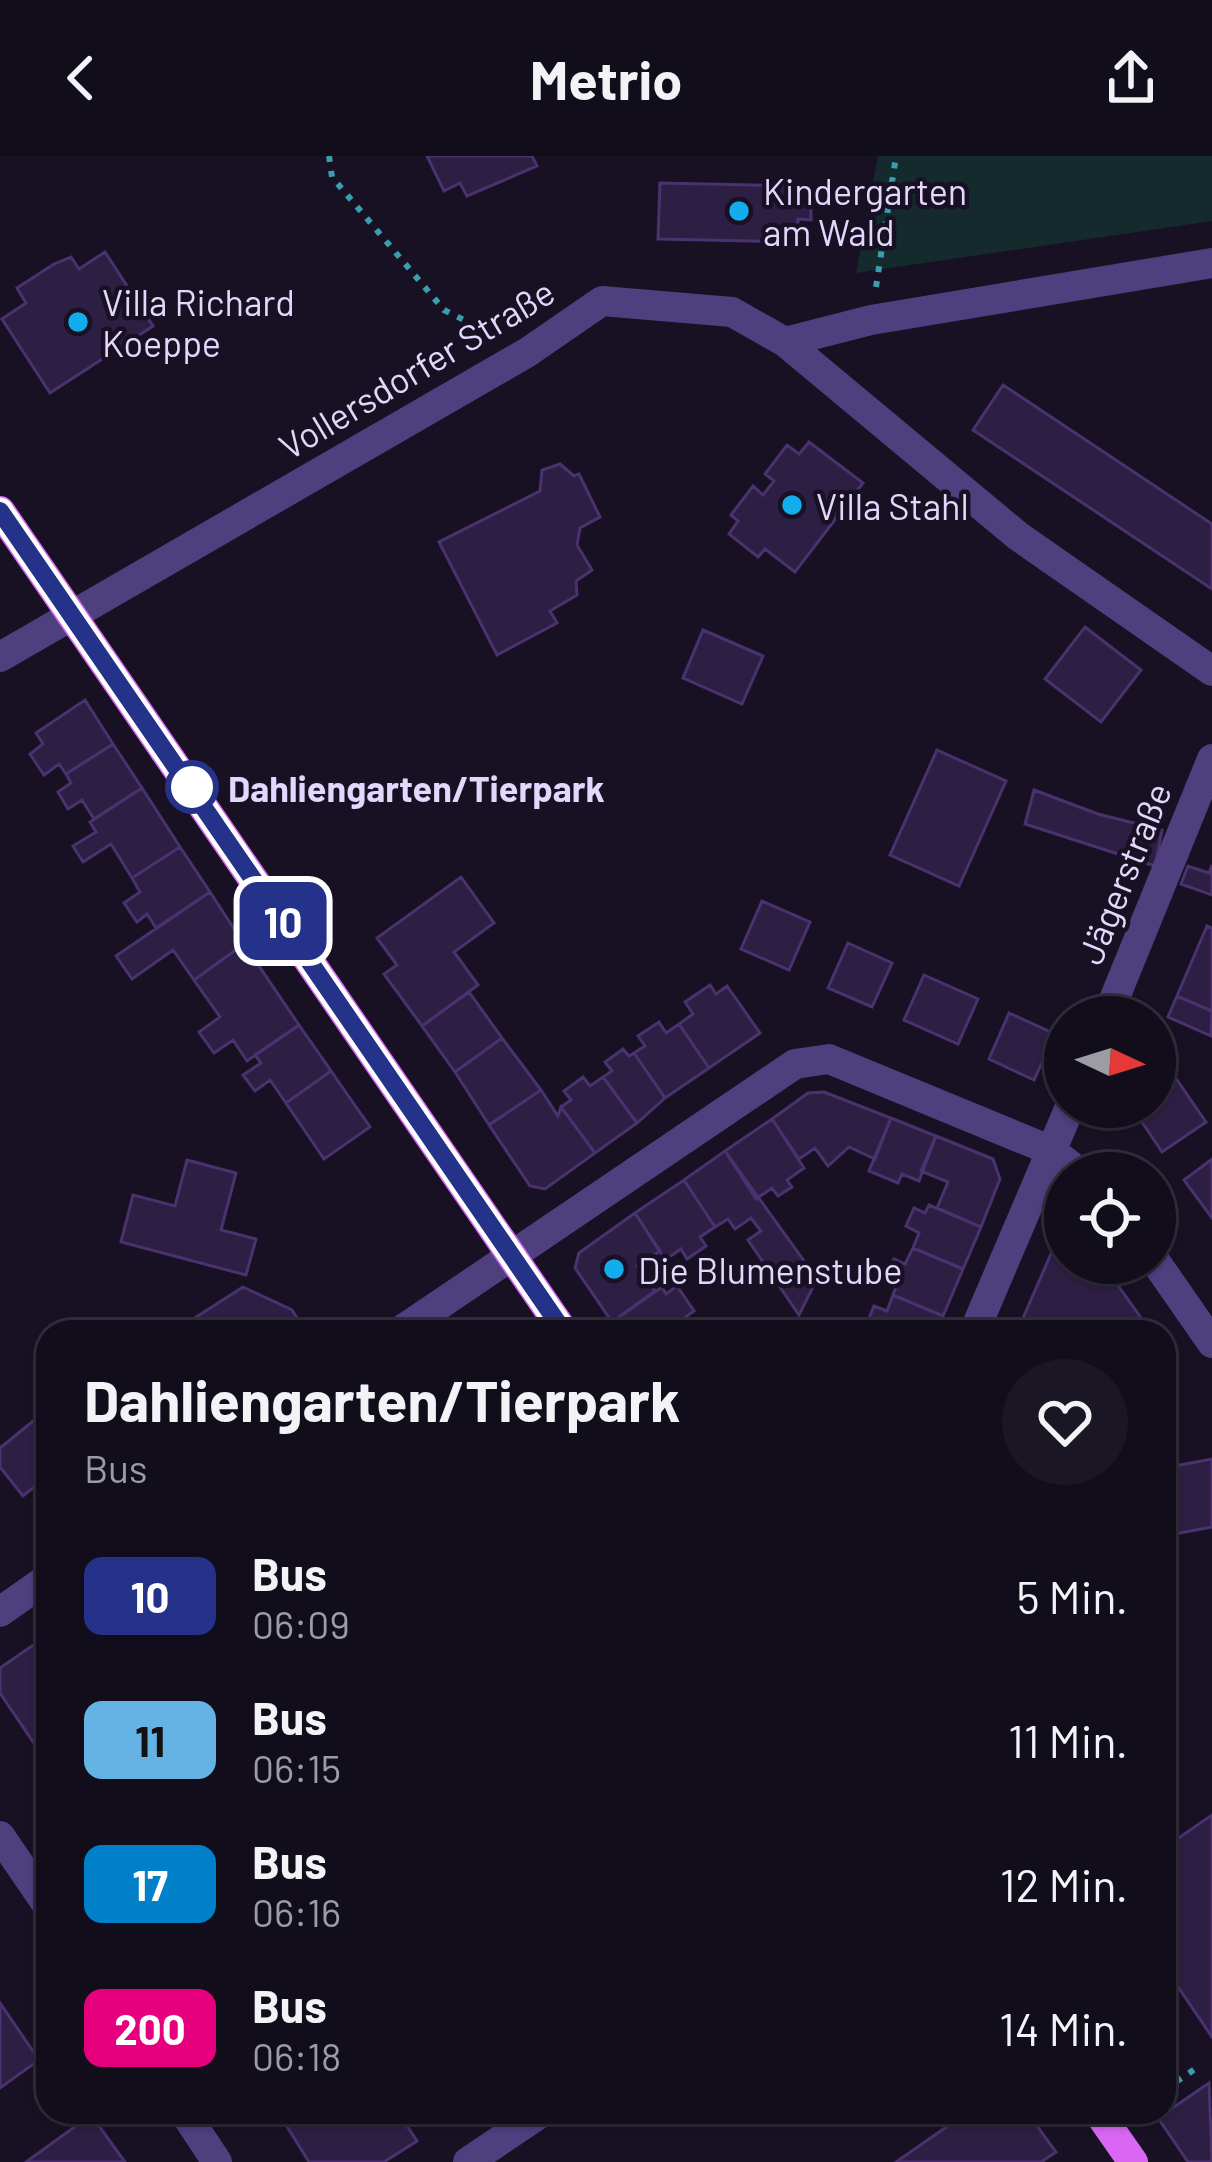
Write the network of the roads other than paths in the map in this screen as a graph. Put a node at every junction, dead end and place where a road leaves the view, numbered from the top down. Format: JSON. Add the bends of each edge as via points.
{"nodes":[{"id":1,"x":1212,"y":263,"type":"edge"},
{"id":2,"x":785,"y":342,"type":"junction"},
{"id":3,"x":0,"y":511,"type":"edge"},
{"id":4,"x":73,"y":613,"type":"junction"},
{"id":5,"x":0,"y":657,"type":"edge"},
{"id":6,"x":1212,"y":671,"type":"edge"},
{"id":7,"x":1212,"y":759,"type":"edge"},
{"id":8,"x":1116,"y":996,"type":"edge"},
{"id":9,"x":1061,"y":1128,"type":"edge"},
{"id":10,"x":1052,"y":1151,"type":"junction"},
{"id":11,"x":511,"y":1253,"type":"junction"},
{"id":12,"x":1171,"y":1284,"type":"edge"},
{"id":13,"x":416,"y":1320,"type":"edge"},
{"id":14,"x":556,"y":1320,"type":"edge"},
{"id":15,"x":979,"y":1320,"type":"edge"},
{"id":16,"x":1212,"y":1343,"type":"edge"},
{"id":17,"x":36,"y":1586,"type":"edge"},
{"id":18,"x":0,"y":1612,"type":"edge"},
{"id":19,"x":0,"y":1836,"type":"edge"},
{"id":20,"x":36,"y":1888,"type":"edge"},
{"id":21,"x":192,"y":2124,"type":"edge"},
{"id":22,"x":524,"y":2124,"type":"edge"},
{"id":23,"x":1106,"y":2124,"type":"edge"},
{"id":24,"x":217,"y":2162,"type":"edge"},
{"id":25,"x":468,"y":2162,"type":"edge"},
{"id":26,"x":1132,"y":2162,"type":"edge"}],
"edges":[{"from":1,"to":2,"type":"street"},
{"from":2,"to":4,"type":"street","name":"Vollersdorfer Straße","via":[[732,311],[602,301],[528,352]]},
{"from":2,"to":6,"type":"street","name":"Vollersdorfer Straße","via":[[1018,536]]},
{"from":3,"to":4,"type":"main road"},
{"from":4,"to":5,"type":"street","name":"Vollersdorfer Straße"},
{"from":4,"to":11,"type":"main road"},
{"from":7,"to":8,"type":"street","name":"Jägerstraße"},
{"from":9,"to":10,"type":"street"},
{"from":10,"to":11,"type":"street","via":[[829,1060],[795,1064]]},
{"from":10,"to":15,"type":"street"},
{"from":11,"to":13,"type":"street"},
{"from":11,"to":14,"type":"main road"},
{"from":12,"to":16,"type":"street"},
{"from":17,"to":18,"type":"street"},
{"from":19,"to":20,"type":"street"},
{"from":21,"to":24,"type":"street"},
{"from":22,"to":25,"type":"street"},
{"from":23,"to":26,"type":"main road"}]}
